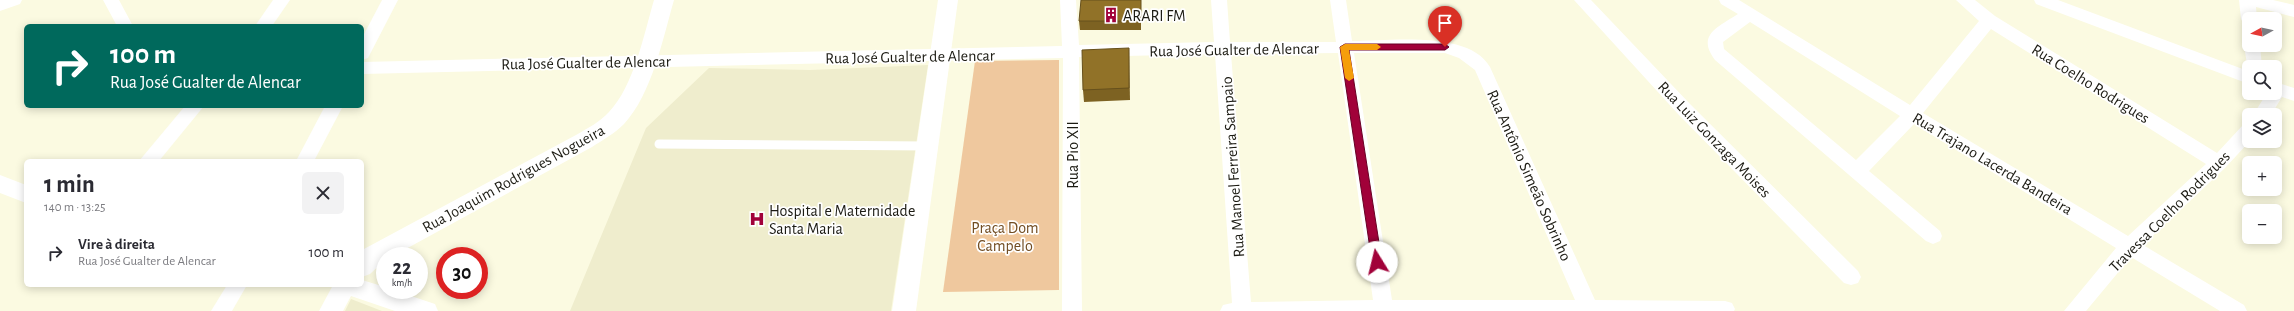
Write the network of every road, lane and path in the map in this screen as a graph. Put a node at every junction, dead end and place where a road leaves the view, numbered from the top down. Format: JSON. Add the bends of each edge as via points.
{"nodes":[{"id":1,"x":14,"y":0,"type":"edge"},
{"id":2,"x":112,"y":0,"type":"edge"},
{"id":3,"x":282,"y":0,"type":"edge"},
{"id":4,"x":390,"y":0,"type":"edge"},
{"id":5,"x":664,"y":0,"type":"edge"},
{"id":6,"x":948,"y":0,"type":"edge"},
{"id":7,"x":1068,"y":0,"type":"edge"},
{"id":8,"x":1219,"y":0,"type":"edge"},
{"id":9,"x":1338,"y":0,"type":"edge"},
{"id":10,"x":1582,"y":0,"type":"edge"},
{"id":11,"x":1727,"y":0,"type":"edge"},
{"id":12,"x":1964,"y":0,"type":"edge"},
{"id":13,"x":2042,"y":0,"type":"edge"},
{"id":14,"x":2247,"y":0,"type":"edge"},
{"id":15,"x":2251,"y":0,"type":"edge"},
{"id":16,"x":0,"y":4,"type":"edge"},
{"id":17,"x":2294,"y":11,"type":"edge"},
{"id":18,"x":2248,"y":12,"type":"edge"},
{"id":19,"x":1750,"y":14,"type":"junction"},
{"id":20,"x":1989,"y":20,"type":"junction"},
{"id":21,"x":124,"y":24,"type":"edge"},
{"id":22,"x":264,"y":24,"type":"edge"},
{"id":23,"x":1345,"y":47,"type":"junction"},
{"id":24,"x":1224,"y":48,"type":"junction"},
{"id":25,"x":1457,"y":49,"type":"joint"},
{"id":26,"x":364,"y":50,"type":"edge"},
{"id":27,"x":1071,"y":52,"type":"junction"},
{"id":28,"x":940,"y":55,"type":"junction"},
{"id":29,"x":645,"y":61,"type":"junction"},
{"id":30,"x":364,"y":68,"type":"edge"},
{"id":31,"x":2242,"y":75,"type":"edge"},
{"id":32,"x":2282,"y":90,"type":"edge"},
{"id":33,"x":2294,"y":95,"type":"edge"},
{"id":34,"x":193,"y":108,"type":"edge"},
{"id":35,"x":333,"y":108,"type":"edge"},
{"id":36,"x":1912,"y":115,"type":"junction"},
{"id":37,"x":2242,"y":138,"type":"edge"},
{"id":38,"x":659,"y":144,"type":"dead end"},
{"id":39,"x":927,"y":146,"type":"junction"},
{"id":40,"x":150,"y":159,"type":"edge"},
{"id":41,"x":306,"y":159,"type":"edge"},
{"id":42,"x":2219,"y":163,"type":"junction"},
{"id":43,"x":1858,"y":170,"type":"junction"},
{"id":44,"x":0,"y":184,"type":"edge"},
{"id":45,"x":24,"y":193,"type":"edge"},
{"id":46,"x":1933,"y":236,"type":"dead end"},
{"id":47,"x":2130,"y":245,"type":"junction"},
{"id":48,"x":364,"y":265,"type":"edge"},
{"id":49,"x":1851,"y":277,"type":"dead end"},
{"id":50,"x":236,"y":287,"type":"edge"},
{"id":51,"x":345,"y":287,"type":"edge"},
{"id":52,"x":352,"y":287,"type":"edge"},
{"id":53,"x":2213,"y":303,"type":"edge"},
{"id":54,"x":1384,"y":309,"type":"edge"},
{"id":55,"x":1725,"y":309,"type":"dead end"},
{"id":56,"x":1590,"y":310,"type":"edge"},
{"id":57,"x":221,"y":311,"type":"edge"},
{"id":58,"x":331,"y":311,"type":"edge"},
{"id":59,"x":426,"y":311,"type":"edge"},
{"id":60,"x":904,"y":311,"type":"edge"},
{"id":61,"x":1072,"y":311,"type":"edge"},
{"id":62,"x":1230,"y":311,"type":"edge"},
{"id":63,"x":1242,"y":311,"type":"edge"},
{"id":64,"x":2074,"y":311,"type":"edge"},
{"id":65,"x":2237,"y":311,"type":"edge"}],
"edges":[{"from":1,"to":16,"type":"street"},
{"from":2,"to":21,"type":"street"},
{"from":3,"to":22,"type":"street"},
{"from":4,"to":26,"type":"street"},
{"from":5,"to":29,"type":"main road","name":"Rua Joaquim Rodrigues Nogueira"},
{"from":6,"to":28,"type":"main road"},
{"from":7,"to":27,"type":"street","name":"Rua Pio XII"},
{"from":8,"to":24,"type":"street","name":"Rua Manoel Ferreira Sampaio"},
{"from":9,"to":23,"type":"street"},
{"from":10,"to":49,"type":"street","name":"Rua Luiz Gonzaga Moises","via":[[1684,108]]},
{"from":11,"to":19,"type":"street","name":"Rua Trajano Lacerda Bandeira"},
{"from":12,"to":20,"type":"street","name":"Rua Coelho Rodrigues"},
{"from":13,"to":31,"type":"street"},
{"from":14,"to":18,"type":"street"},
{"from":15,"to":17,"type":"street"},
{"from":19,"to":36,"type":"street","name":"Rua Trajano Lacerda Bandeira"},
{"from":19,"to":43,"type":"street","via":[[1715,41],[1715,47],[1721,56]]},
{"from":20,"to":36,"type":"street"},
{"from":20,"to":42,"type":"street","name":"Rua Coelho Rodrigues"},
{"from":23,"to":24,"type":"street","name":"Rua José Gualter de Alencar"},
{"from":23,"to":25,"type":"street","name":"Rua José Gualter de Alencar"},
{"from":23,"to":54,"type":"street"},
{"from":24,"to":27,"type":"street","name":"Rua José Gualter de Alencar"},
{"from":24,"to":63,"type":"street","name":"Rua Manoel Ferreira Sampaio"},
{"from":25,"to":56,"type":"street","name":"Rua Antônio Simeão Sobrinho","via":[[1472,57],[1482,67]]},
{"from":27,"to":28,"type":"street","name":"Rua José Gualter de Alencar"},
{"from":27,"to":61,"type":"street","name":"Rua Pio XII"},
{"from":28,"to":29,"type":"street","name":"Rua José Gualter de Alencar"},
{"from":28,"to":39,"type":"main road"},
{"from":29,"to":30,"type":"street","name":"Rua José Gualter de Alencar"},
{"from":29,"to":48,"type":"main road","name":"Rua Joaquim Rodrigues Nogueira","via":[[624,108],[608,126],[372,256]]},
{"from":32,"to":33,"type":"street"},
{"from":34,"to":40,"type":"street"},
{"from":35,"to":41,"type":"street"},
{"from":36,"to":43,"type":"street"},
{"from":36,"to":47,"type":"street","name":"Rua Trajano Lacerda Bandeira"},
{"from":37,"to":42,"type":"street","name":"Travessa Coelho Rodrigues"},
{"from":38,"to":39,"type":"lane"},
{"from":39,"to":60,"type":"main road"},
{"from":42,"to":47,"type":"street","name":"Travessa Coelho Rodrigues"},
{"from":43,"to":46,"type":"street"},
{"from":44,"to":45,"type":"main road"},
{"from":47,"to":53,"type":"street","name":"Rua Trajano Lacerda Bandeira"},
{"from":47,"to":64,"type":"street","name":"Travessa Coelho Rodrigues"},
{"from":50,"to":57,"type":"street"},
{"from":51,"to":58,"type":"main road"},
{"from":52,"to":59,"type":"main road"},
{"from":53,"to":65,"type":"street","name":"Rua Trajano Lacerda Bandeira"},
{"from":54,"to":56,"type":"street"},
{"from":54,"to":63,"type":"street"},
{"from":55,"to":56,"type":"street"},
{"from":62,"to":63,"type":"street"}]}
